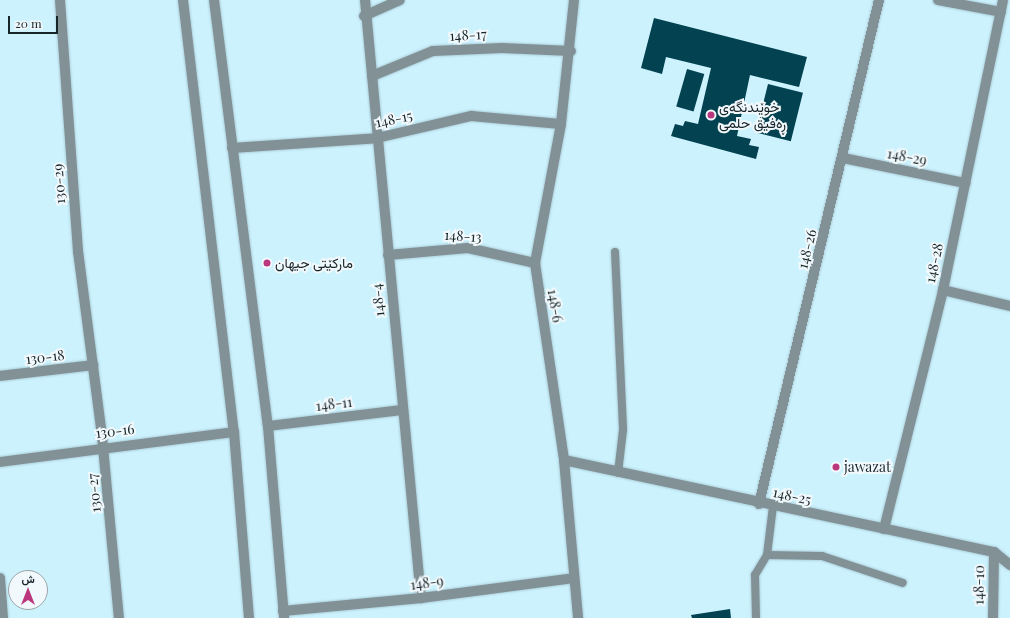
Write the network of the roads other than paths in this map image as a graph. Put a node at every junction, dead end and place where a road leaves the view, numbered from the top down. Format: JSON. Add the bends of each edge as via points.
{"nodes":[{"id":1,"x":60,"y":0,"type":"edge"},
{"id":2,"x":183,"y":0,"type":"edge"},
{"id":3,"x":214,"y":0,"type":"edge"},
{"id":4,"x":364,"y":0,"type":"edge"},
{"id":5,"x":400,"y":0,"type":"edge"},
{"id":6,"x":574,"y":0,"type":"edge"},
{"id":7,"x":879,"y":0,"type":"edge"},
{"id":8,"x":938,"y":0,"type":"edge"},
{"id":9,"x":1003,"y":0,"type":"edge"},
{"id":10,"x":1001,"y":12,"type":"junction"},
{"id":11,"x":364,"y":16,"type":"junction"},
{"id":12,"x":571,"y":51,"type":"junction"},
{"id":13,"x":372,"y":76,"type":"junction"},
{"id":14,"x":561,"y":124,"type":"junction"},
{"id":15,"x":377,"y":138,"type":"junction"},
{"id":16,"x":232,"y":148,"type":"junction"},
{"id":17,"x":843,"y":158,"type":"junction"},
{"id":18,"x":965,"y":183,"type":"junction"},
{"id":19,"x":615,"y":252,"type":"dead end"},
{"id":20,"x":388,"y":255,"type":"junction"},
{"id":21,"x":535,"y":263,"type":"junction"},
{"id":22,"x":943,"y":290,"type":"junction"},
{"id":23,"x":1010,"y":306,"type":"edge"},
{"id":24,"x":93,"y":365,"type":"junction"},
{"id":25,"x":0,"y":376,"type":"edge"},
{"id":26,"x":403,"y":410,"type":"junction"},
{"id":27,"x":268,"y":426,"type":"junction"},
{"id":28,"x":234,"y":432,"type":"junction"},
{"id":29,"x":104,"y":446,"type":"junction"},
{"id":30,"x":564,"y":460,"type":"junction"},
{"id":31,"x":0,"y":462,"type":"edge"},
{"id":32,"x":618,"y":473,"type":"junction"},
{"id":33,"x":759,"y":504,"type":"junction"},
{"id":34,"x":772,"y":506,"type":"junction"},
{"id":35,"x":884,"y":529,"type":"junction"},
{"id":36,"x":994,"y":552,"type":"junction"},
{"id":37,"x":767,"y":555,"type":"junction"},
{"id":38,"x":1010,"y":565,"type":"edge"},
{"id":39,"x":0,"y":578,"type":"edge"},
{"id":40,"x":574,"y":578,"type":"junction"},
{"id":41,"x":903,"y":583,"type":"dead end"},
{"id":42,"x":421,"y":598,"type":"junction"},
{"id":43,"x":284,"y":614,"type":"edge"},
{"id":44,"x":3,"y":618,"type":"edge"},
{"id":45,"x":119,"y":618,"type":"edge"},
{"id":46,"x":249,"y":618,"type":"edge"},
{"id":47,"x":578,"y":618,"type":"edge"},
{"id":48,"x":756,"y":618,"type":"edge"},
{"id":49,"x":993,"y":618,"type":"edge"}],
"edges":[{"from":1,"to":24,"type":"street","name":"130-29","via":[[78,251]]},
{"from":2,"to":28,"type":"street"},
{"from":3,"to":16,"type":"street"},
{"from":4,"to":11,"type":"street","name":"148-4"},
{"from":5,"to":11,"type":"street"},
{"from":6,"to":12,"type":"street","name":"148-6"},
{"from":7,"to":17,"type":"street","name":"148-26"},
{"from":8,"to":10,"type":"street"},
{"from":9,"to":10,"type":"street","name":"148-28"},
{"from":10,"to":18,"type":"street","name":"148-28"},
{"from":11,"to":13,"type":"street","name":"148-4"},
{"from":12,"to":13,"type":"street","name":"148-17","via":[[502,48],[433,51]]},
{"from":12,"to":14,"type":"street","name":"148-6"},
{"from":13,"to":15,"type":"street","name":"148-4"},
{"from":14,"to":15,"type":"street","name":"148-15","via":[[471,116]]},
{"from":14,"to":21,"type":"street","name":"148-6"},
{"from":15,"to":16,"type":"street","name":"148-15"},
{"from":15,"to":20,"type":"street","name":"148-4"},
{"from":16,"to":27,"type":"street"},
{"from":17,"to":18,"type":"street","name":"148-29"},
{"from":17,"to":33,"type":"street","name":"148-26"},
{"from":18,"to":22,"type":"street","name":"148-28"},
{"from":19,"to":32,"type":"lane","via":[[623,430]]},
{"from":20,"to":21,"type":"street","name":"148-13","via":[[468,248]]},
{"from":20,"to":26,"type":"street","name":"148-4"},
{"from":21,"to":30,"type":"street","name":"148-6"},
{"from":22,"to":23,"type":"street"},
{"from":22,"to":35,"type":"street","name":"148-28"},
{"from":24,"to":25,"type":"street","name":"130-18"},
{"from":24,"to":29,"type":"street","name":"130-27"},
{"from":26,"to":27,"type":"street","name":"148-11"},
{"from":26,"to":42,"type":"street","name":"148-4"},
{"from":27,"to":43,"type":"street"},
{"from":28,"to":29,"type":"street","name":"130-16"},
{"from":28,"to":46,"type":"street"},
{"from":29,"to":31,"type":"street","name":"130-16"},
{"from":29,"to":45,"type":"street","name":"130-27"},
{"from":30,"to":32,"type":"street","name":"148-25"},
{"from":30,"to":40,"type":"street","name":"148-6"},
{"from":32,"to":33,"type":"street","name":"148-25"},
{"from":33,"to":34,"type":"street","name":"148-25"},
{"from":34,"to":35,"type":"street","name":"148-25"},
{"from":34,"to":37,"type":"lane"},
{"from":35,"to":36,"type":"street","name":"148-25"},
{"from":36,"to":38,"type":"street","name":"148-25"},
{"from":36,"to":49,"type":"street","name":"148-10"},
{"from":37,"to":41,"type":"lane","via":[[822,556]]},
{"from":37,"to":48,"type":"lane","via":[[755,575]]},
{"from":39,"to":44,"type":"street"},
{"from":40,"to":42,"type":"street","name":"148-9"},
{"from":40,"to":47,"type":"street","name":"148-6"},
{"from":42,"to":43,"type":"street","name":"148-9"}]}
